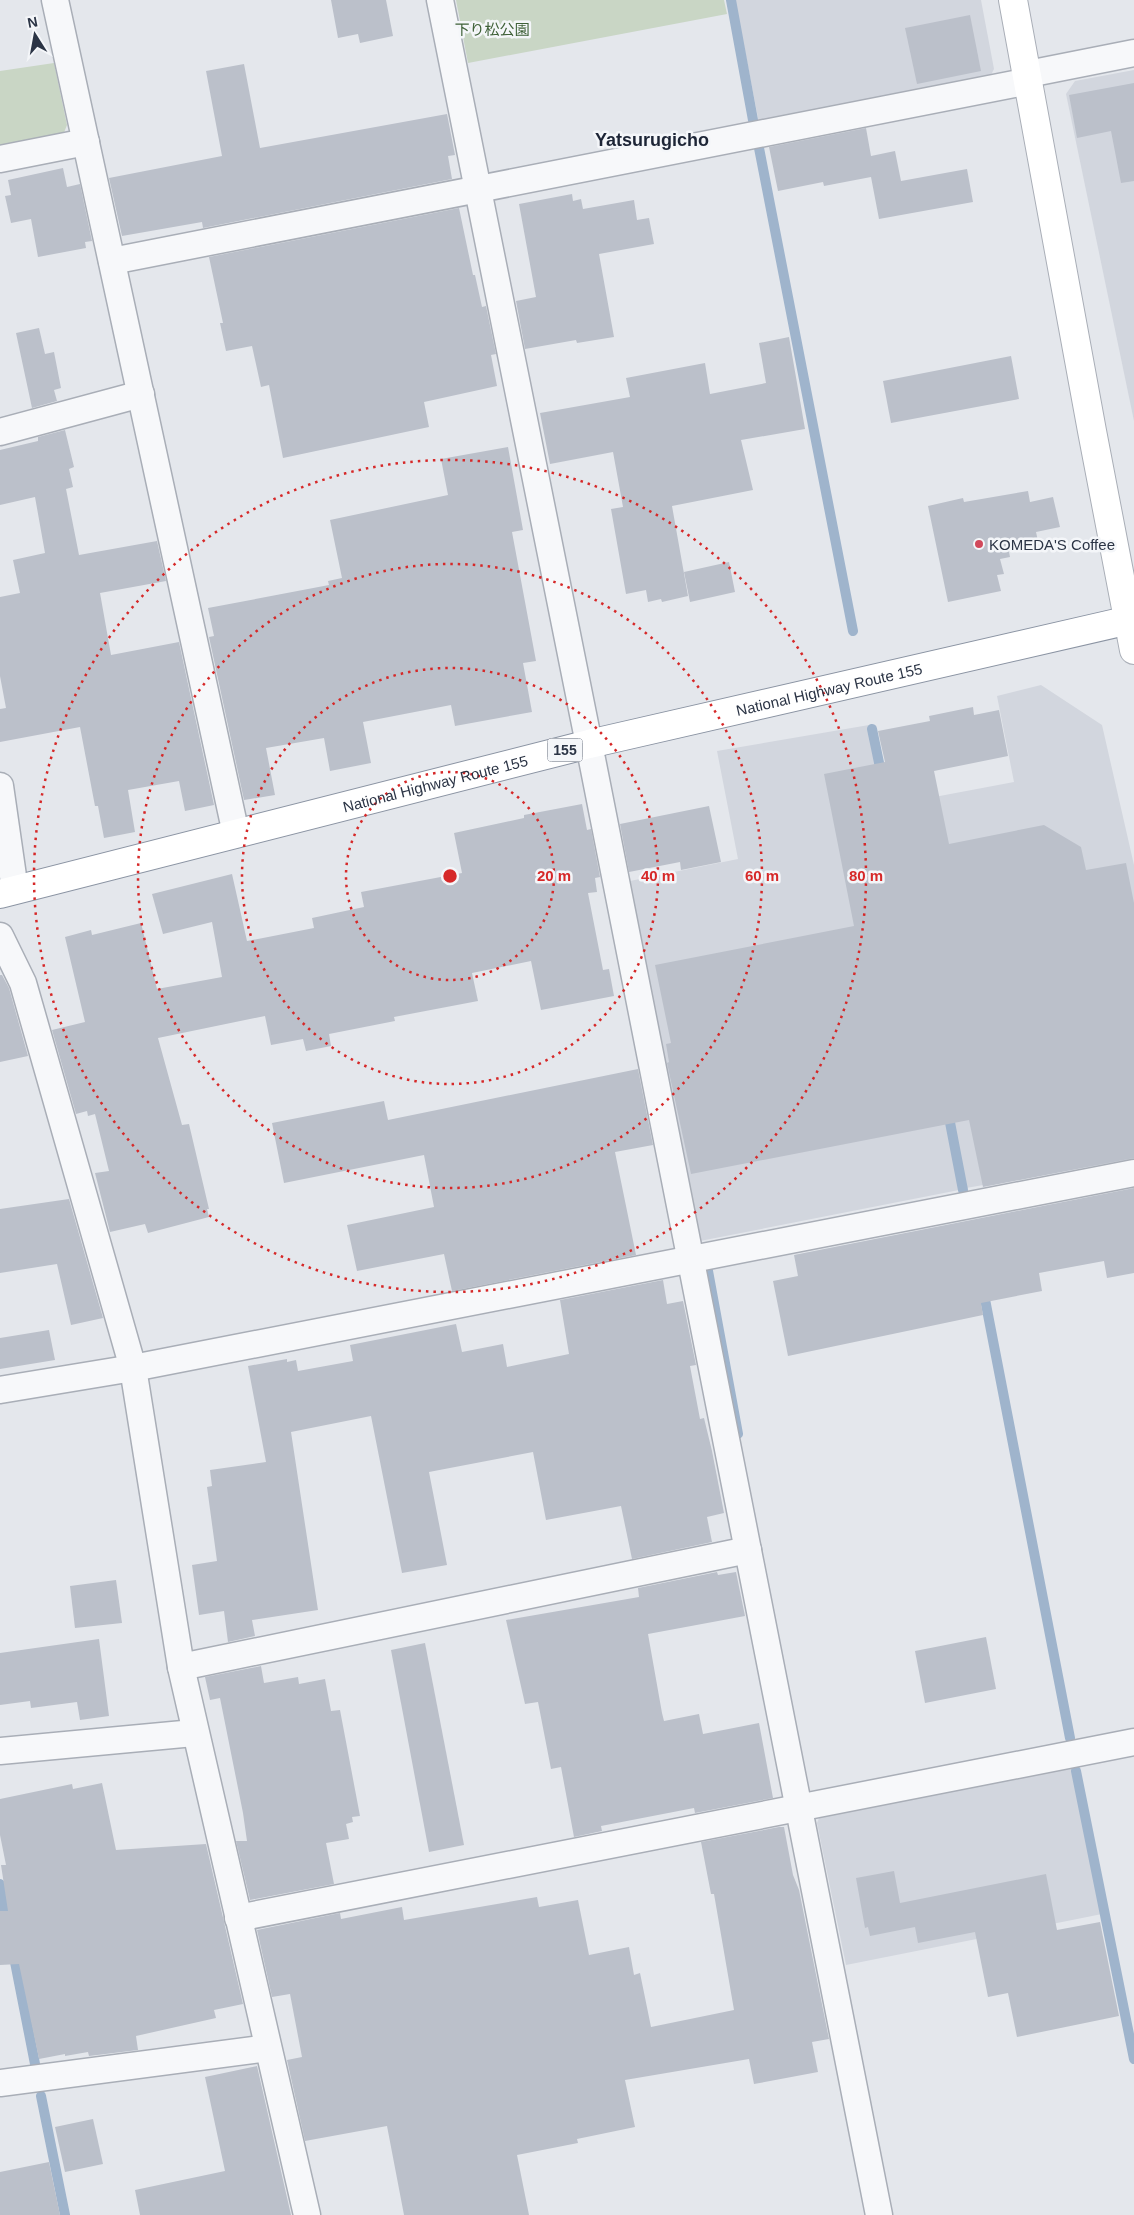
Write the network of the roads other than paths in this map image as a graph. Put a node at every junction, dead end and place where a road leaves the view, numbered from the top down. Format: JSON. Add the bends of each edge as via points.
{"nodes":[{"id":1,"x":55,"y":0,"type":"edge"},
{"id":2,"x":440,"y":0,"type":"edge"},
{"id":3,"x":1014,"y":0,"type":"edge"},
{"id":4,"x":1134,"y":53,"type":"edge"},
{"id":5,"x":1029,"y":78,"type":"junction"},
{"id":6,"x":86,"y":142,"type":"junction"},
{"id":7,"x":0,"y":159,"type":"edge"},
{"id":8,"x":479,"y":189,"type":"junction"},
{"id":9,"x":112,"y":261,"type":"junction"},
{"id":10,"x":141,"y":394,"type":"junction"},
{"id":11,"x":0,"y":432,"type":"edge"},
{"id":12,"x":1131,"y":620,"type":"edge"},
{"id":13,"x":1134,"y":650,"type":"edge"},
{"id":14,"x":589,"y":744,"type":"junction"},
{"id":15,"x":0,"y":786,"type":"edge"},
{"id":16,"x":236,"y":834,"type":"junction"},
{"id":17,"x":8,"y":892,"type":"edge"},
{"id":18,"x":0,"y":936,"type":"edge"},
{"id":19,"x":1134,"y":1173,"type":"edge"},
{"id":20,"x":690,"y":1259,"type":"junction"},
{"id":21,"x":133,"y":1368,"type":"junction"},
{"id":22,"x":0,"y":1390,"type":"edge"},
{"id":23,"x":748,"y":1550,"type":"junction"},
{"id":24,"x":180,"y":1667,"type":"junction"},
{"id":25,"x":194,"y":1733,"type":"junction"},
{"id":26,"x":1134,"y":1742,"type":"edge"},
{"id":27,"x":0,"y":1750,"type":"edge"},
{"id":28,"x":798,"y":1808,"type":"junction"},
{"id":29,"x":238,"y":1918,"type":"junction"},
{"id":30,"x":268,"y":2048,"type":"junction"},
{"id":31,"x":0,"y":2083,"type":"edge"},
{"id":32,"x":307,"y":2215,"type":"edge"},
{"id":33,"x":879,"y":2215,"type":"edge"}],
"edges":[{"from":1,"to":6,"type":"street"},
{"from":2,"to":8,"type":"street"},
{"from":3,"to":5,"type":"main road"},
{"from":4,"to":5,"type":"street"},
{"from":5,"to":8,"type":"street"},
{"from":5,"to":12,"type":"main road","via":[[1090,422]]},
{"from":6,"to":7,"type":"street"},
{"from":6,"to":9,"type":"street"},
{"from":8,"to":9,"type":"street"},
{"from":8,"to":14,"type":"street"},
{"from":9,"to":10,"type":"street"},
{"from":10,"to":11,"type":"street"},
{"from":10,"to":16,"type":"street"},
{"from":12,"to":13,"type":"main road"},
{"from":12,"to":14,"type":"main road","name":"National Highway Route 155","number":"155"},
{"from":14,"to":16,"type":"main road","name":"National Highway Route 155","number":"155"},
{"from":14,"to":20,"type":"street"},
{"from":15,"to":17,"type":"street"},
{"from":16,"to":17,"type":"main road","name":"National Highway Route 155","number":"155"},
{"from":18,"to":21,"type":"street","via":[[24,983]]},
{"from":19,"to":20,"type":"street"},
{"from":20,"to":21,"type":"street"},
{"from":20,"to":23,"type":"street"},
{"from":21,"to":22,"type":"street"},
{"from":21,"to":24,"type":"street"},
{"from":23,"to":24,"type":"street"},
{"from":23,"to":28,"type":"street"},
{"from":24,"to":25,"type":"street"},
{"from":25,"to":27,"type":"street"},
{"from":25,"to":29,"type":"street"},
{"from":26,"to":28,"type":"street"},
{"from":28,"to":29,"type":"street"},
{"from":28,"to":33,"type":"street"},
{"from":29,"to":30,"type":"street"},
{"from":30,"to":31,"type":"street"},
{"from":30,"to":32,"type":"street"}]}
